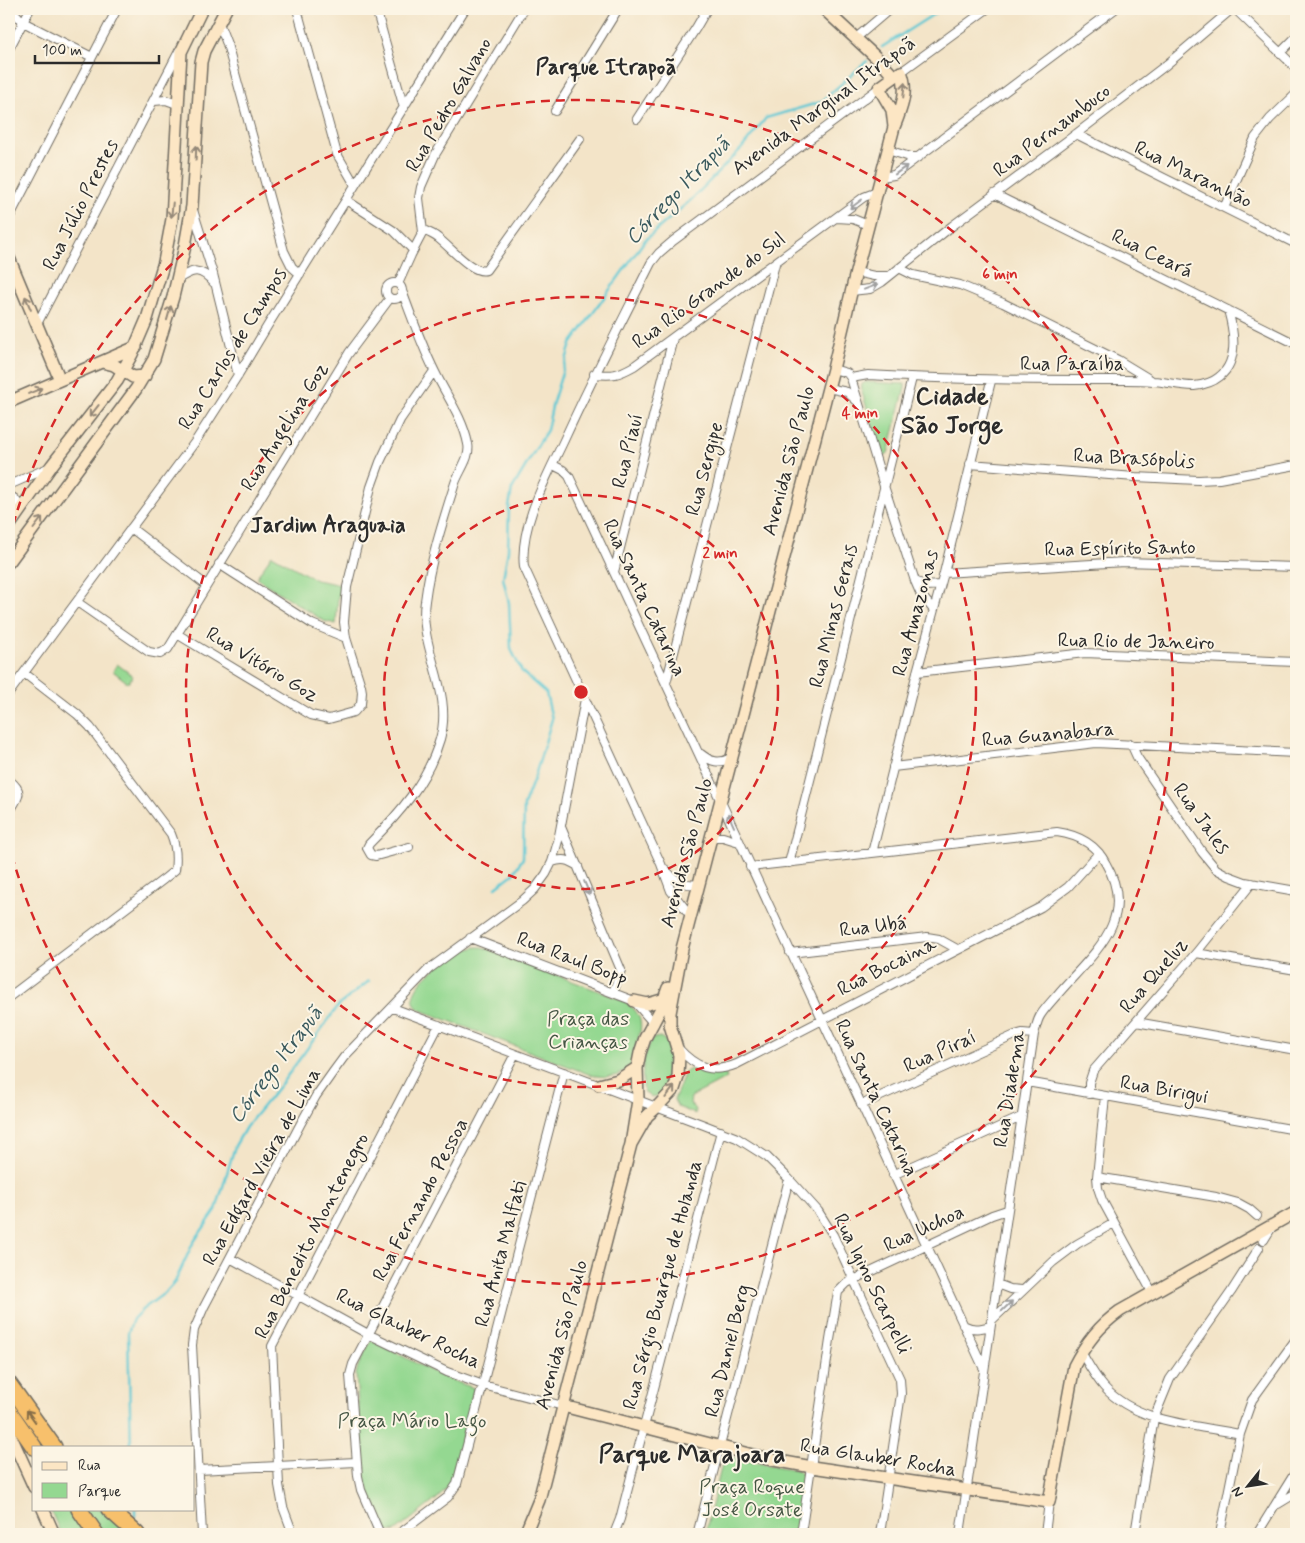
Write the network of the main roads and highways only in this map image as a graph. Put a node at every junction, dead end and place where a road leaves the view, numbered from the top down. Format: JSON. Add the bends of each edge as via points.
{"nodes":[{"id":1,"x":9,"y":1384,"type":"edge"},
{"id":2,"x":9,"y":1412,"type":"edge"},
{"id":3,"x":33,"y":1446,"type":"edge"},
{"id":4,"x":53,"y":1446,"type":"edge"},
{"id":5,"x":79,"y":1510,"type":"edge"},
{"id":6,"x":110,"y":1510,"type":"edge"},
{"id":7,"x":136,"y":1533,"type":"edge"},
{"id":8,"x":96,"y":1534,"type":"edge"}],
"edges":[{"from":4,"to":1,"type":"highway","one_way":true},
{"from":2,"to":3,"type":"highway"},
{"from":5,"to":8,"type":"highway"},
{"from":6,"to":7,"type":"highway"}]}
